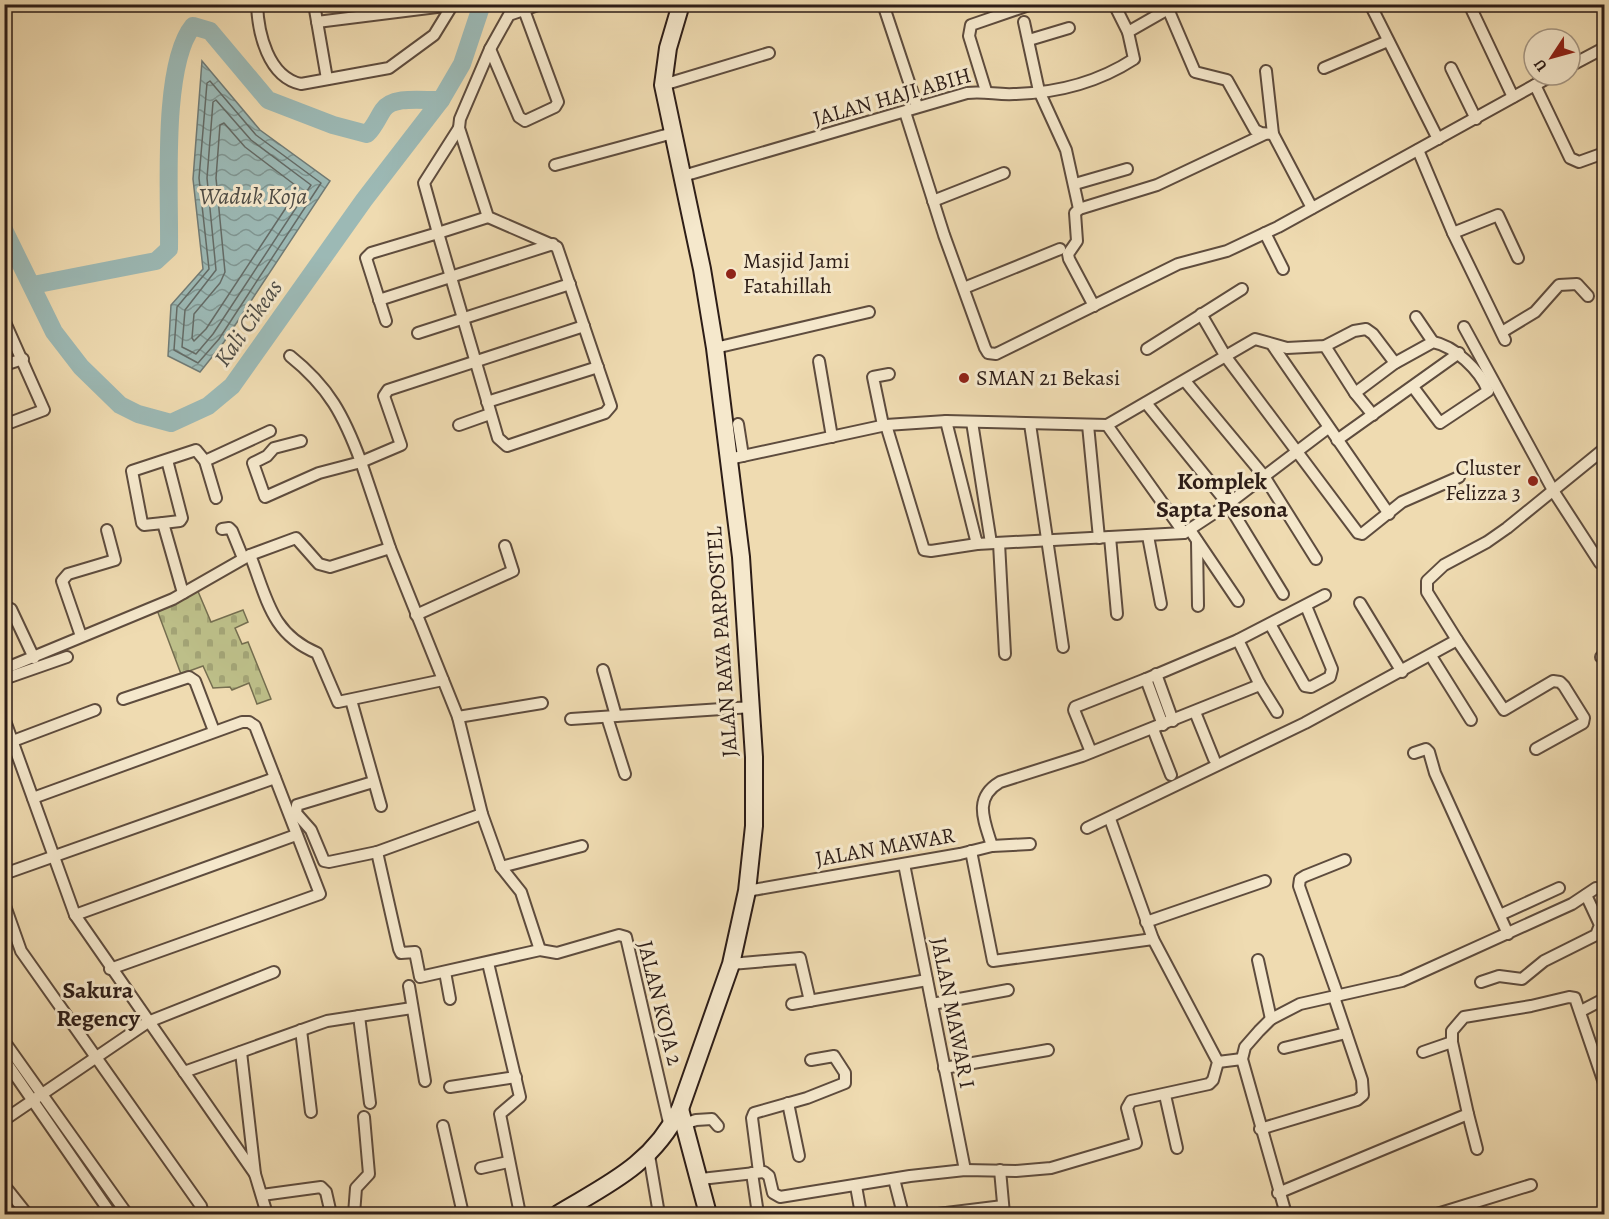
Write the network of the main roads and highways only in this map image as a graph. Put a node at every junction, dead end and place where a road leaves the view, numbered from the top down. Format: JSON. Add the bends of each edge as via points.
{"nodes":[{"id":1,"x":681,"y":4,"type":"edge"},
{"id":2,"x":678,"y":1121,"type":"junction"},
{"id":3,"x":566,"y":1212,"type":"edge"},
{"id":4,"x":708,"y":1215,"type":"edge"}],
"edges":[{"from":1,"to":2,"type":"main road","name":"JALAN RAYA PARPOSTEL","via":[[668,48],[663,85],[736,458],[752,707],[754,826],[747,891],[731,964]]},
{"from":2,"to":3,"type":"main road","name":"JALAN RAYA PARPOSTEL","via":[[649,1155]]},
{"from":2,"to":4,"type":"main road","via":[[701,1179]]}]}
